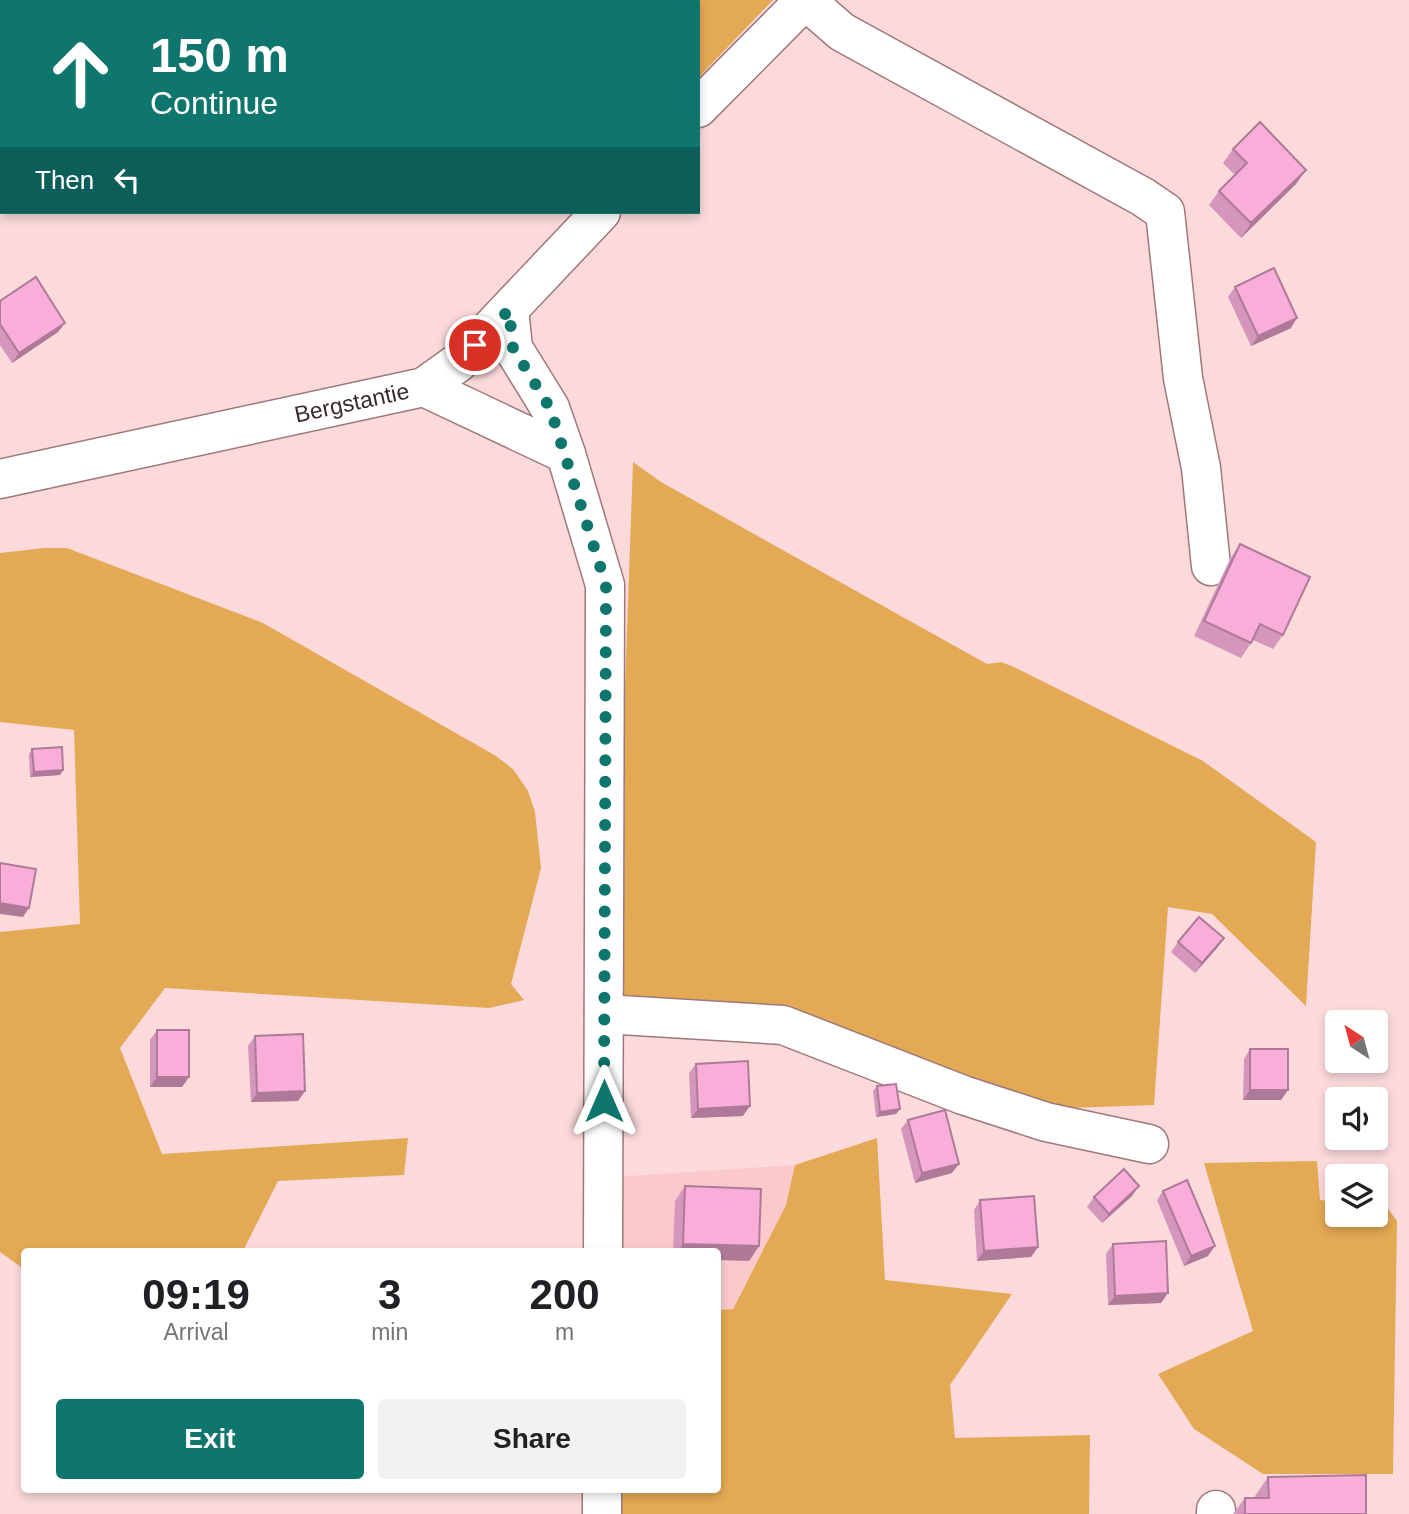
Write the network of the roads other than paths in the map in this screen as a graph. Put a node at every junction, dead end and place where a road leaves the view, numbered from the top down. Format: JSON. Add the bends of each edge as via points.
{"nodes":[{"id":1,"x":805,"y":0,"type":"edge"},
{"id":2,"x":700,"y":106,"type":"edge"},
{"id":3,"x":599,"y":214,"type":"edge"},
{"id":4,"x":509,"y":310,"type":"junction"},
{"id":5,"x":424,"y":387,"type":"junction"},
{"id":6,"x":566,"y":454,"type":"junction"},
{"id":7,"x":0,"y":479,"type":"edge"},
{"id":8,"x":1212,"y":566,"type":"dead end"},
{"id":9,"x":604,"y":1014,"type":"junction"},
{"id":10,"x":1149,"y":1144,"type":"dead end"},
{"id":11,"x":603,"y":1248,"type":"edge"},
{"id":12,"x":602,"y":1493,"type":"edge"},
{"id":13,"x":602,"y":1514,"type":"edge"}],
"edges":[{"from":1,"to":2,"type":"street"},
{"from":1,"to":8,"type":"street","via":[[842,32],[1164,212],[1182,378],[1201,468]]},
{"from":3,"to":4,"type":"street"},
{"from":4,"to":5,"type":"street","via":[[459,362]]},
{"from":4,"to":6,"type":"street","via":[[513,348],[550,408]]},
{"from":5,"to":6,"type":"street","name":"Bergstantie"},
{"from":5,"to":7,"type":"street","name":"Bergstantie"},
{"from":6,"to":9,"type":"street","via":[[606,585]]},
{"from":9,"to":10,"type":"street","via":[[783,1025],[1046,1122]]},
{"from":9,"to":11,"type":"street"},
{"from":12,"to":13,"type":"street"}]}
